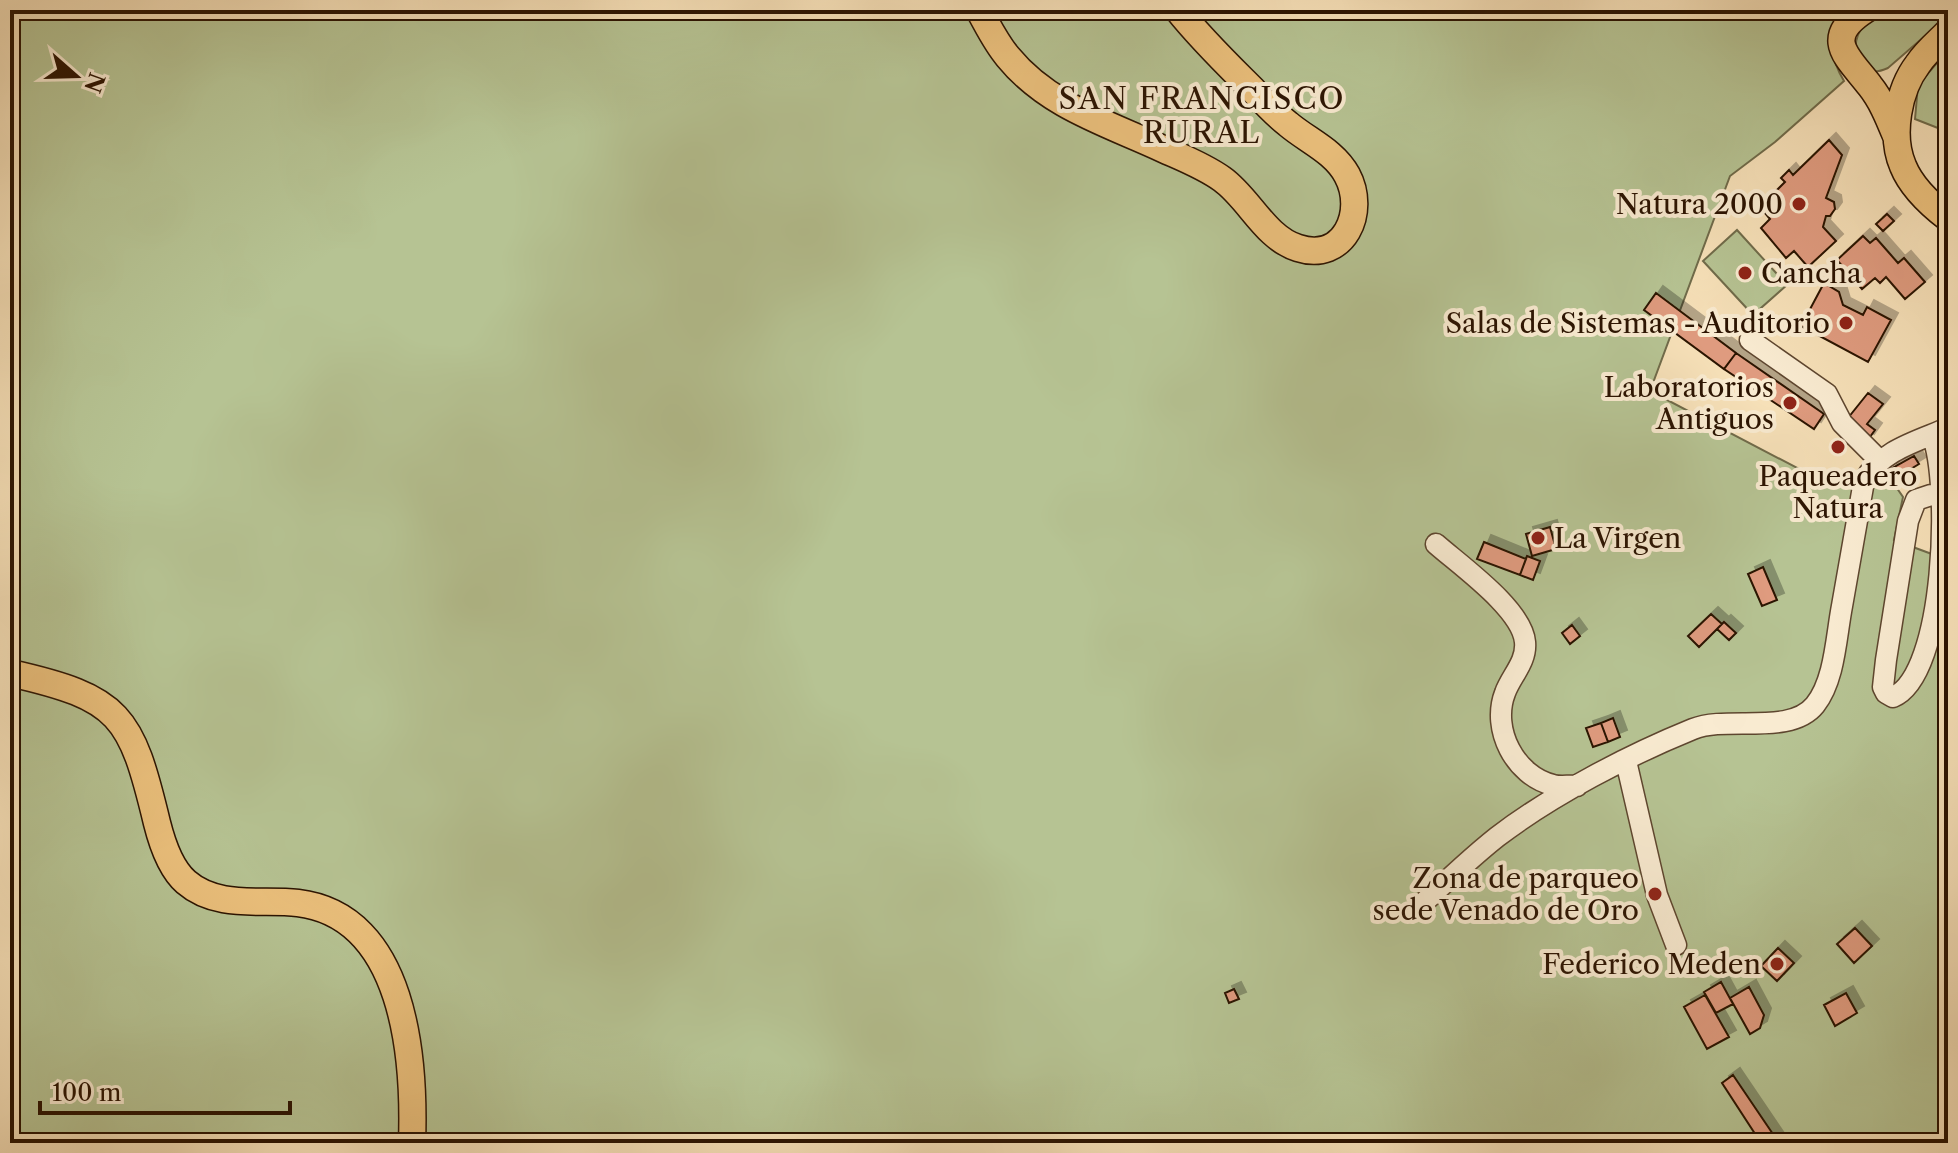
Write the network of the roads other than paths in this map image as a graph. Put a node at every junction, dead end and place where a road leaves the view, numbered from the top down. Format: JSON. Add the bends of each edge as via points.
{"nodes":[{"id":1,"x":979,"y":10,"type":"edge"},
{"id":2,"x":1178,"y":10,"type":"edge"},
{"id":3,"x":1865,"y":10,"type":"edge"},
{"id":4,"x":1948,"y":32,"type":"edge"},
{"id":5,"x":1912,"y":73,"type":"junction"},
{"id":6,"x":1871,"y":86,"type":"junction"},
{"id":7,"x":1898,"y":140,"type":"junction"},
{"id":8,"x":1948,"y":218,"type":"edge"},
{"id":9,"x":1750,"y":340,"type":"dead end"},
{"id":10,"x":1940,"y":431,"type":"edge"},
{"id":11,"x":1879,"y":460,"type":"junction"},
{"id":12,"x":1941,"y":496,"type":"junction"},
{"id":13,"x":1436,"y":544,"type":"dead end"},
{"id":14,"x":1944,"y":547,"type":"edge"},
{"id":15,"x":10,"y":673,"type":"edge"},
{"id":16,"x":1626,"y":761,"type":"junction"},
{"id":17,"x":1577,"y":786,"type":"junction"},
{"id":18,"x":1416,"y":910,"type":"dead end"},
{"id":19,"x":1676,"y":945,"type":"dead end"},
{"id":20,"x":412,"y":1143,"type":"edge"}],
"edges":[{"from":1,"to":2,"type":"main road","via":[[1008,57],[1062,104],[1214,173],[1286,243],[1309,250],[1340,241],[1355,216],[1356,203],[1345,172],[1320,146],[1287,124]]},
{"from":3,"to":6,"type":"main road","via":[[1848,23],[1842,46],[1845,57]]},
{"from":4,"to":5,"type":"main road"},
{"from":5,"to":6,"type":"main road","via":[[1890,85]]},
{"from":5,"to":7,"type":"main road","via":[[1899,114]]},
{"from":6,"to":7,"type":"main road"},
{"from":7,"to":8,"type":"main road","via":[[1903,167]]},
{"from":9,"to":11,"type":"street","via":[[1827,394],[1842,423]]},
{"from":10,"to":11,"type":"street"},
{"from":10,"to":12,"type":"street","via":[[1936,443]]},
{"from":11,"to":16,"type":"street","via":[[1864,481],[1835,648],[1816,705],[1781,722],[1697,727]]},
{"from":12,"to":14,"type":"street"},
{"from":12,"to":14,"type":"street","via":[[1916,500],[1908,521],[1883,687],[1893,697],[1903,693],[1924,658],[1938,604]]},
{"from":13,"to":17,"type":"street","via":[[1521,627],[1526,644],[1522,663],[1501,708],[1504,739],[1514,757],[1527,772],[1553,785]]},
{"from":15,"to":20,"type":"main road","via":[[82,693],[119,719],[137,747],[172,864],[198,891],[230,900],[317,906],[366,937],[387,971],[405,1032]]},
{"from":16,"to":17,"type":"street"},
{"from":16,"to":19,"type":"street","via":[[1657,895]]},
{"from":17,"to":18,"type":"street","via":[[1498,836]]}]}
